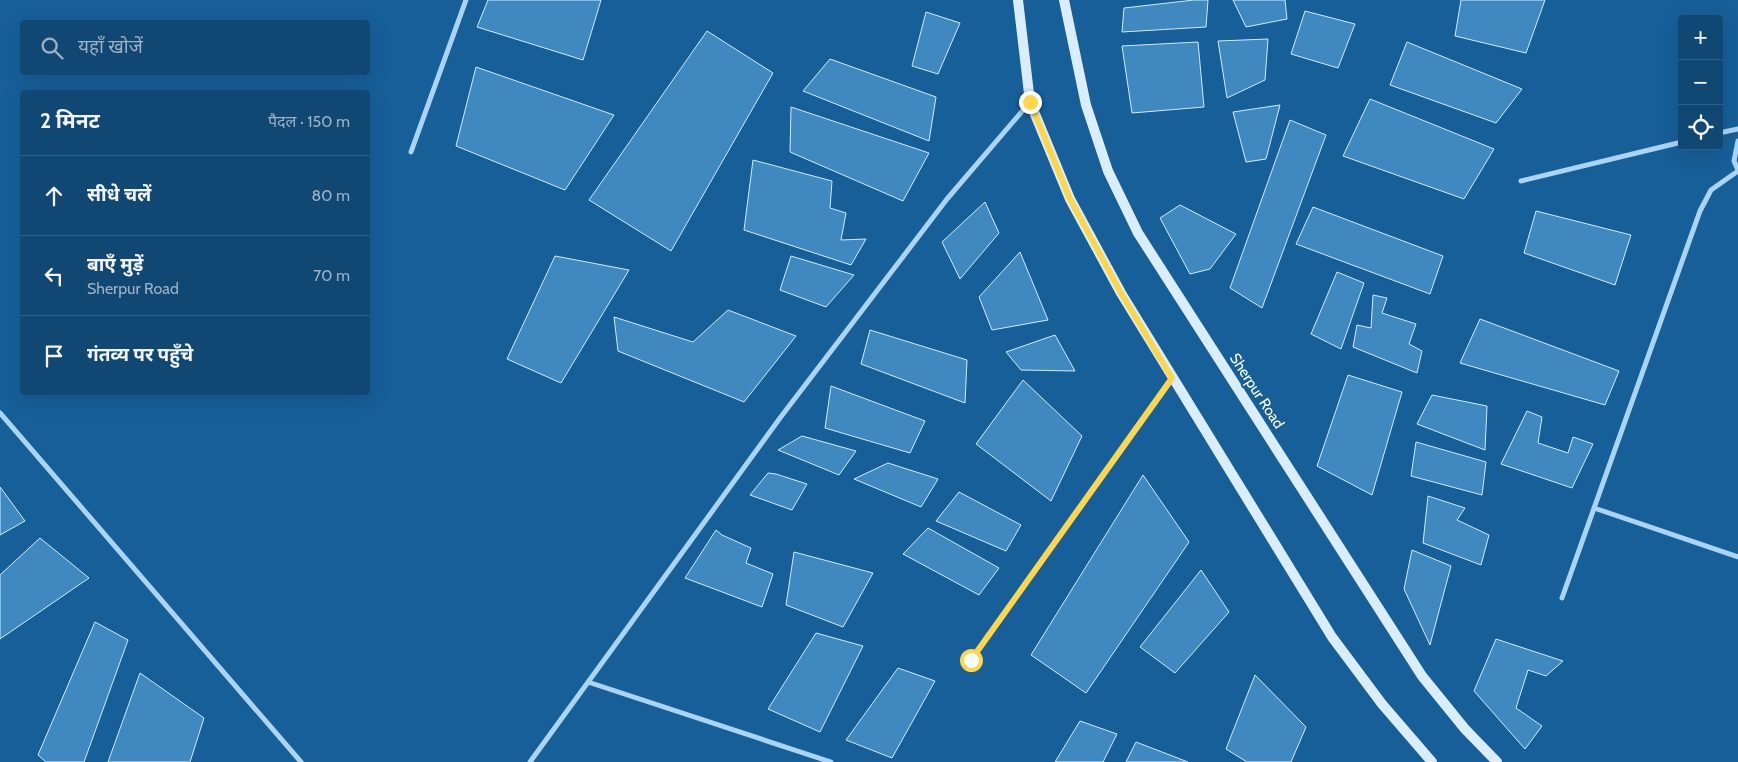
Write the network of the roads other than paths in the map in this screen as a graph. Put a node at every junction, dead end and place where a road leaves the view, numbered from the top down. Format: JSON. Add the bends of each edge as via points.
{"nodes":[{"id":1,"x":466,"y":0,"type":"edge"},
{"id":2,"x":1018,"y":0,"type":"edge"},
{"id":3,"x":1064,"y":0,"type":"edge"},
{"id":4,"x":1030,"y":102,"type":"junction"},
{"id":5,"x":1738,"y":129,"type":"edge"},
{"id":6,"x":1723,"y":132,"type":"edge"},
{"id":7,"x":1738,"y":140,"type":"edge"},
{"id":8,"x":1678,"y":143,"type":"edge"},
{"id":9,"x":411,"y":152,"type":"dead end"},
{"id":10,"x":1738,"y":170,"type":"edge"},
{"id":11,"x":1521,"y":180,"type":"dead end"},
{"id":12,"x":1172,"y":378,"type":"junction"},
{"id":13,"x":0,"y":413,"type":"edge"},
{"id":14,"x":1594,"y":508,"type":"junction"},
{"id":15,"x":1738,"y":557,"type":"edge"},
{"id":16,"x":1562,"y":598,"type":"dead end"},
{"id":17,"x":971,"y":660,"type":"dead end"},
{"id":18,"x":588,"y":682,"type":"junction"},
{"id":19,"x":301,"y":762,"type":"edge"},
{"id":20,"x":530,"y":762,"type":"edge"},
{"id":21,"x":832,"y":762,"type":"edge"},
{"id":22,"x":1432,"y":762,"type":"edge"},
{"id":23,"x":1497,"y":762,"type":"edge"}],
"edges":[{"from":1,"to":9,"type":"street"},
{"from":2,"to":4,"type":"street"},
{"from":3,"to":23,"type":"street","name":"Sherpur Road","via":[[1086,105],[1108,171],[1138,233],[1422,676]]},
{"from":4,"to":12,"type":"street","via":[[1070,199]]},
{"from":4,"to":18,"type":"street","via":[[947,199],[798,394]]},
{"from":5,"to":6,"type":"street"},
{"from":7,"to":10,"type":"street","via":[[1734,161]]},
{"from":8,"to":11,"type":"street"},
{"from":10,"to":14,"type":"street","via":[[1710,190],[1700,211]]},
{"from":12,"to":17,"type":"street"},
{"from":12,"to":22,"type":"street","via":[[1332,637],[1382,704]]},
{"from":13,"to":19,"type":"street"},
{"from":14,"to":15,"type":"street"},
{"from":14,"to":16,"type":"street"},
{"from":18,"to":20,"type":"street"},
{"from":18,"to":21,"type":"street"}]}
